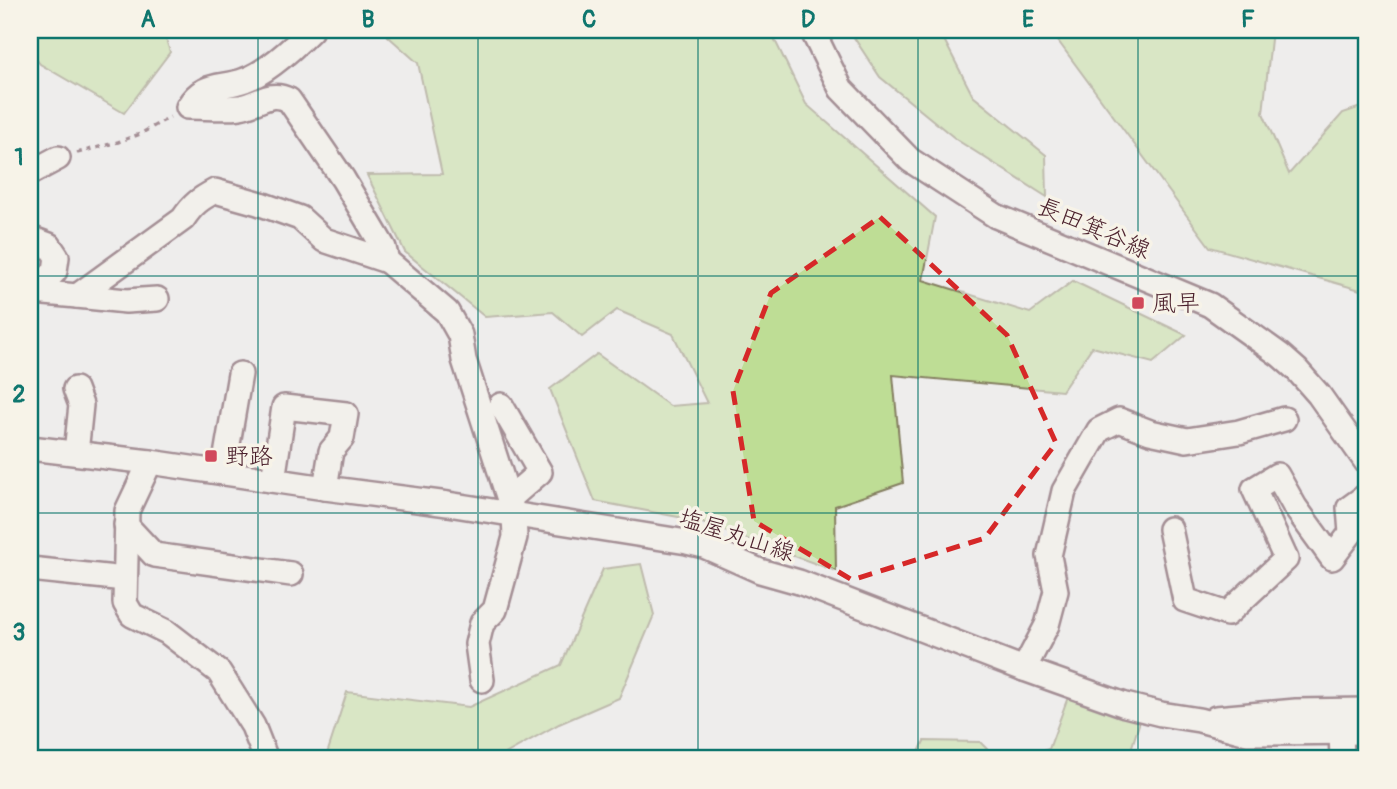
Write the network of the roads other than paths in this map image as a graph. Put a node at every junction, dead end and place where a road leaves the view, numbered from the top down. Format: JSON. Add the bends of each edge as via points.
{"nodes":[{"id":1,"x":311,"y":30,"type":"edge"},
{"id":2,"x":812,"y":30,"type":"edge"},
{"id":3,"x":58,"y":158,"type":"road end"},
{"id":4,"x":30,"y":173,"type":"edge"},
{"id":5,"x":30,"y":238,"type":"edge"},
{"id":6,"x":387,"y":261,"type":"junction"},
{"id":7,"x":32,"y":294,"type":"edge"},
{"id":8,"x":77,"y":296,"type":"junction"},
{"id":9,"x":157,"y":299,"type":"dead end"},
{"id":10,"x":240,"y":374,"type":"dead end"},
{"id":11,"x":75,"y":389,"type":"dead end"},
{"id":12,"x":501,"y":405,"type":"dead end"},
{"id":13,"x":1284,"y":419,"type":"dead end"},
{"id":14,"x":30,"y":448,"type":"edge"},
{"id":15,"x":76,"y":453,"type":"junction"},
{"id":16,"x":150,"y":462,"type":"junction"},
{"id":17,"x":1367,"y":463,"type":"edge"},
{"id":18,"x":223,"y":473,"type":"junction"},
{"id":19,"x":272,"y":480,"type":"junction"},
{"id":20,"x":325,"y":488,"type":"junction"},
{"id":21,"x":1367,"y":495,"type":"edge"},
{"id":22,"x":511,"y":507,"type":"junction"},
{"id":23,"x":126,"y":525,"type":"junction"},
{"id":24,"x":1170,"y":529,"type":"dead end"},
{"id":25,"x":30,"y":569,"type":"edge"},
{"id":26,"x":291,"y":574,"type":"dead end"},
{"id":27,"x":125,"y":579,"type":"junction"},
{"id":28,"x":1024,"y":669,"type":"junction"},
{"id":29,"x":482,"y":680,"type":"dead end"},
{"id":30,"x":1367,"y":710,"type":"edge"},
{"id":31,"x":1199,"y":720,"type":"junction"},
{"id":32,"x":1341,"y":732,"type":"junction"},
{"id":33,"x":1367,"y":732,"type":"edge"},
{"id":34,"x":266,"y":759,"type":"edge"},
{"id":35,"x":1342,"y":759,"type":"edge"}],
"edges":[{"from":1,"to":6,"type":"street","via":[[246,80],[205,90],[194,96],[188,107],[240,107],[280,95],[289,100],[342,179],[384,248]]},
{"from":2,"to":17,"type":"street","name":"長田箕谷線","via":[[841,89],[910,160],[996,216],[1210,305],[1297,370]]},
{"from":3,"to":4,"type":"street"},
{"from":5,"to":7,"type":"street","via":[[48,245],[57,257],[55,271]]},
{"from":6,"to":8,"type":"street","via":[[324,240],[300,218],[215,191],[200,198],[183,219]]},
{"from":6,"to":22,"type":"street","via":[[447,312],[460,335]]},
{"from":7,"to":8,"type":"street"},
{"from":8,"to":9,"type":"street"},
{"from":10,"to":18,"type":"street"},
{"from":11,"to":15,"type":"street","via":[[81,405]]},
{"from":12,"to":22,"type":"street","via":[[540,472]]},
{"from":13,"to":28,"type":"street","via":[[1187,440],[1119,420],[1099,430],[1064,491],[1049,556],[1056,591],[1047,625]]},
{"from":14,"to":15,"type":"street","name":"塩屋丸山線"},
{"from":15,"to":16,"type":"street","name":"塩屋丸山線"},
{"from":16,"to":18,"type":"street","name":"塩屋丸山線"},
{"from":16,"to":23,"type":"street","via":[[127,510]]},
{"from":18,"to":19,"type":"street","name":"塩屋丸山線"},
{"from":19,"to":20,"type":"street","name":"塩屋丸山線"},
{"from":19,"to":20,"type":"street","via":[[284,407],[346,414],[342,438],[331,451]]},
{"from":20,"to":22,"type":"street","name":"塩屋丸山線"},
{"from":21,"to":24,"type":"street","via":[[1349,508],[1351,533],[1332,558],[1277,475],[1255,489],[1286,559],[1227,614],[1185,600]]},
{"from":22,"to":28,"type":"street","name":"塩屋丸山線","via":[[704,546]]},
{"from":22,"to":29,"type":"street","via":[[515,537],[509,562],[495,610],[482,623],[477,644]]},
{"from":23,"to":26,"type":"street","via":[[154,555]]},
{"from":23,"to":27,"type":"street"},
{"from":25,"to":27,"type":"street"},
{"from":27,"to":34,"type":"street","via":[[125,603],[132,615],[167,632],[219,672],[253,726]]},
{"from":28,"to":31,"type":"street","name":"塩屋丸山線","via":[[1125,705]]},
{"from":30,"to":31,"type":"street"},
{"from":31,"to":32,"type":"street","name":"塩屋丸山線","via":[[1247,733]]},
{"from":32,"to":33,"type":"street","name":"塩屋丸山線"},
{"from":32,"to":35,"type":"street"}]}
